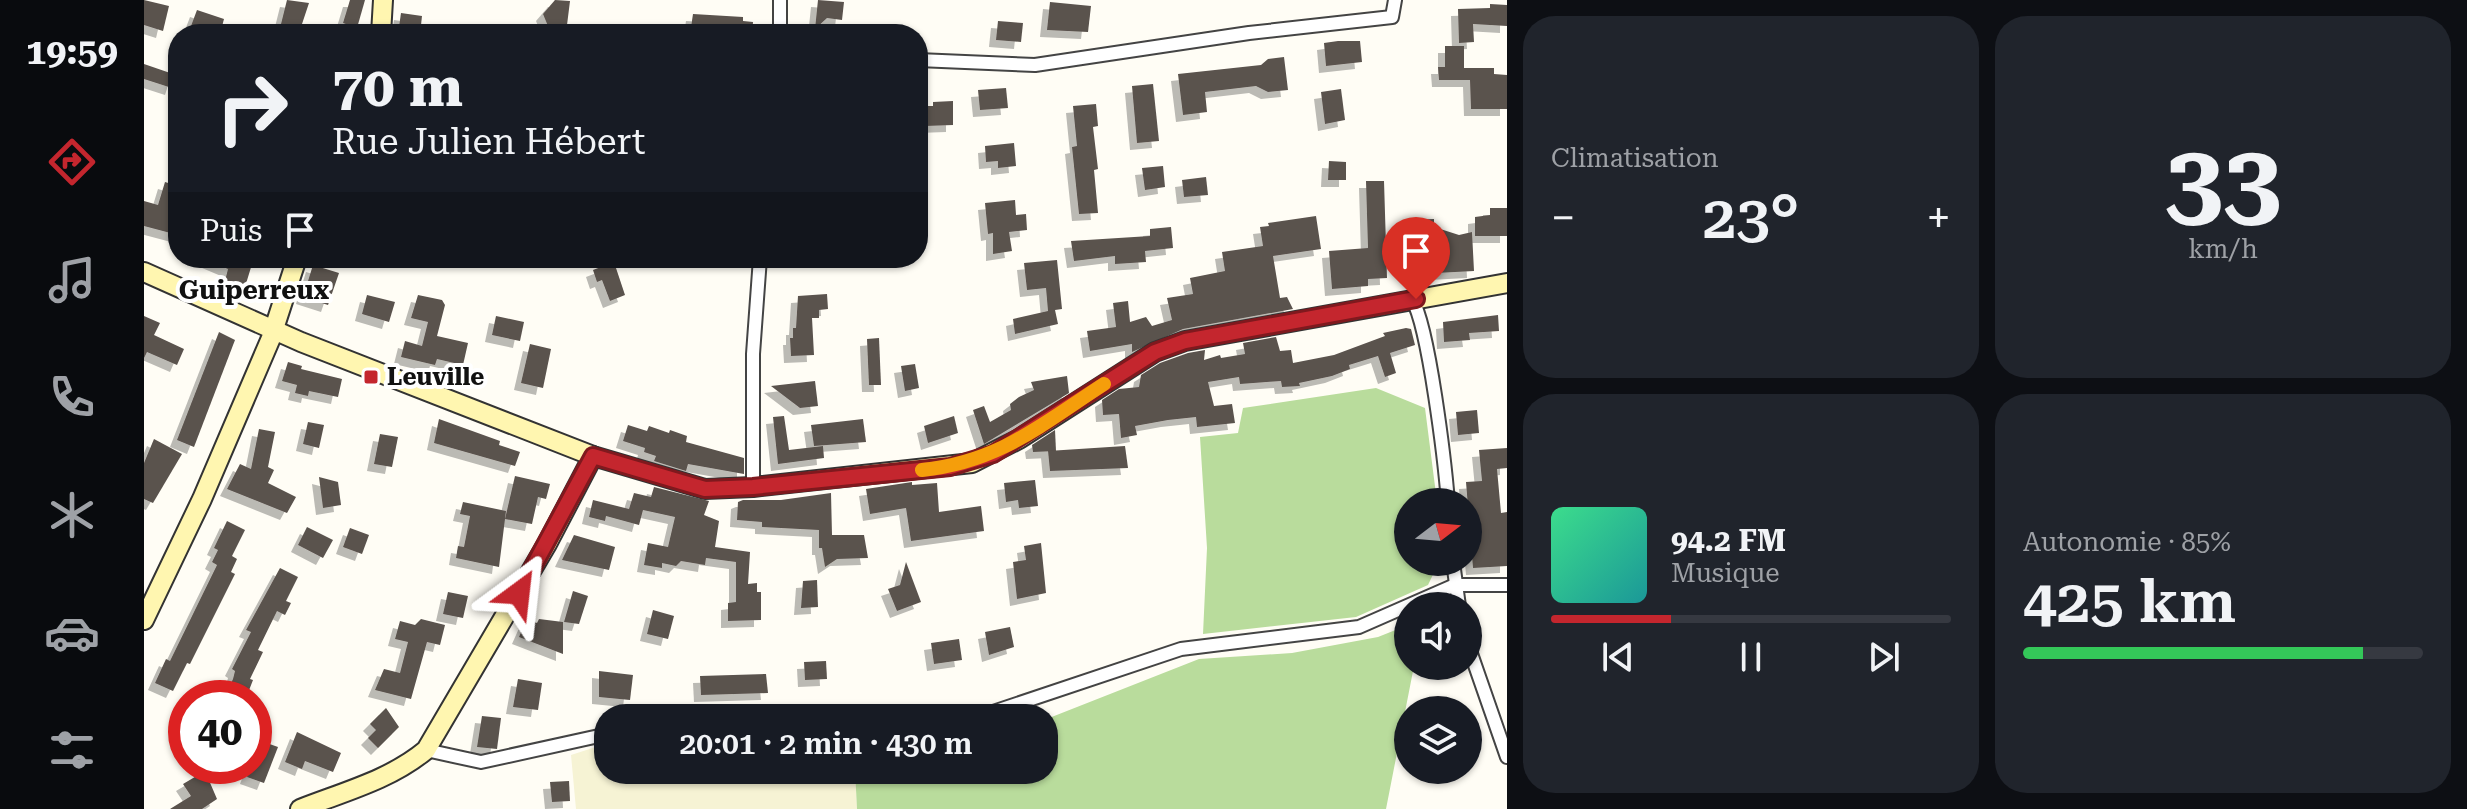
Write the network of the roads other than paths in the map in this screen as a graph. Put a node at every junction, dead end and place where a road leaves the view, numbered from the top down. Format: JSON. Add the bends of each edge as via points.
{"nodes":[{"id":1,"x":383,"y":0,"type":"edge"},
{"id":2,"x":780,"y":0,"type":"edge"},
{"id":3,"x":1395,"y":0,"type":"edge"},
{"id":4,"x":382,"y":24,"type":"edge"},
{"id":5,"x":780,"y":24,"type":"edge"},
{"id":6,"x":928,"y":60,"type":"edge"},
{"id":7,"x":294,"y":268,"type":"edge"},
{"id":8,"x":759,"y":268,"type":"edge"},
{"id":9,"x":144,"y":272,"type":"edge"},
{"id":10,"x":1507,"y":283,"type":"edge"},
{"id":11,"x":1412,"y":299,"type":"junction"},
{"id":12,"x":274,"y":331,"type":"junction"},
{"id":13,"x":593,"y":456,"type":"junction"},
{"id":14,"x":753,"y":487,"type":"junction"},
{"id":15,"x":1446,"y":488,"type":"edge"},
{"id":16,"x":1454,"y":576,"type":"edge"},
{"id":17,"x":1455,"y":585,"type":"junction"},
{"id":18,"x":1507,"y":585,"type":"edge"},
{"id":19,"x":1456,"y":592,"type":"edge"},
{"id":20,"x":144,"y":620,"type":"edge"},
{"id":21,"x":1480,"y":680,"type":"edge"},
{"id":22,"x":1017,"y":704,"type":"edge"},
{"id":23,"x":594,"y":737,"type":"edge"},
{"id":24,"x":426,"y":750,"type":"junction"},
{"id":25,"x":1507,"y":757,"type":"edge"},
{"id":26,"x":324,"y":804,"type":"edge"},
{"id":27,"x":300,"y":809,"type":"edge"}],
"edges":[{"from":1,"to":4,"type":"street"},
{"from":2,"to":5,"type":"street"},
{"from":3,"to":6,"type":"street","via":[[1392,17],[1035,65]]},
{"from":7,"to":12,"type":"street"},
{"from":8,"to":14,"type":"street"},
{"from":9,"to":12,"type":"street"},
{"from":10,"to":11,"type":"street"},
{"from":11,"to":14,"type":"street","via":[[1185,341],[1155,352],[972,463]]},
{"from":11,"to":15,"type":"street","via":[[1427,358]]},
{"from":12,"to":13,"type":"street"},
{"from":12,"to":20,"type":"street"},
{"from":13,"to":14,"type":"street","via":[[705,489]]},
{"from":13,"to":24,"type":"street"},
{"from":16,"to":17,"type":"street"},
{"from":17,"to":18,"type":"street"},
{"from":17,"to":19,"type":"street"},
{"from":17,"to":22,"type":"street","via":[[1359,627],[1181,649]]},
{"from":21,"to":25,"type":"street"},
{"from":23,"to":24,"type":"street","via":[[481,762]]},
{"from":24,"to":26,"type":"street","via":[[407,766]]},
{"from":26,"to":27,"type":"street"}]}
